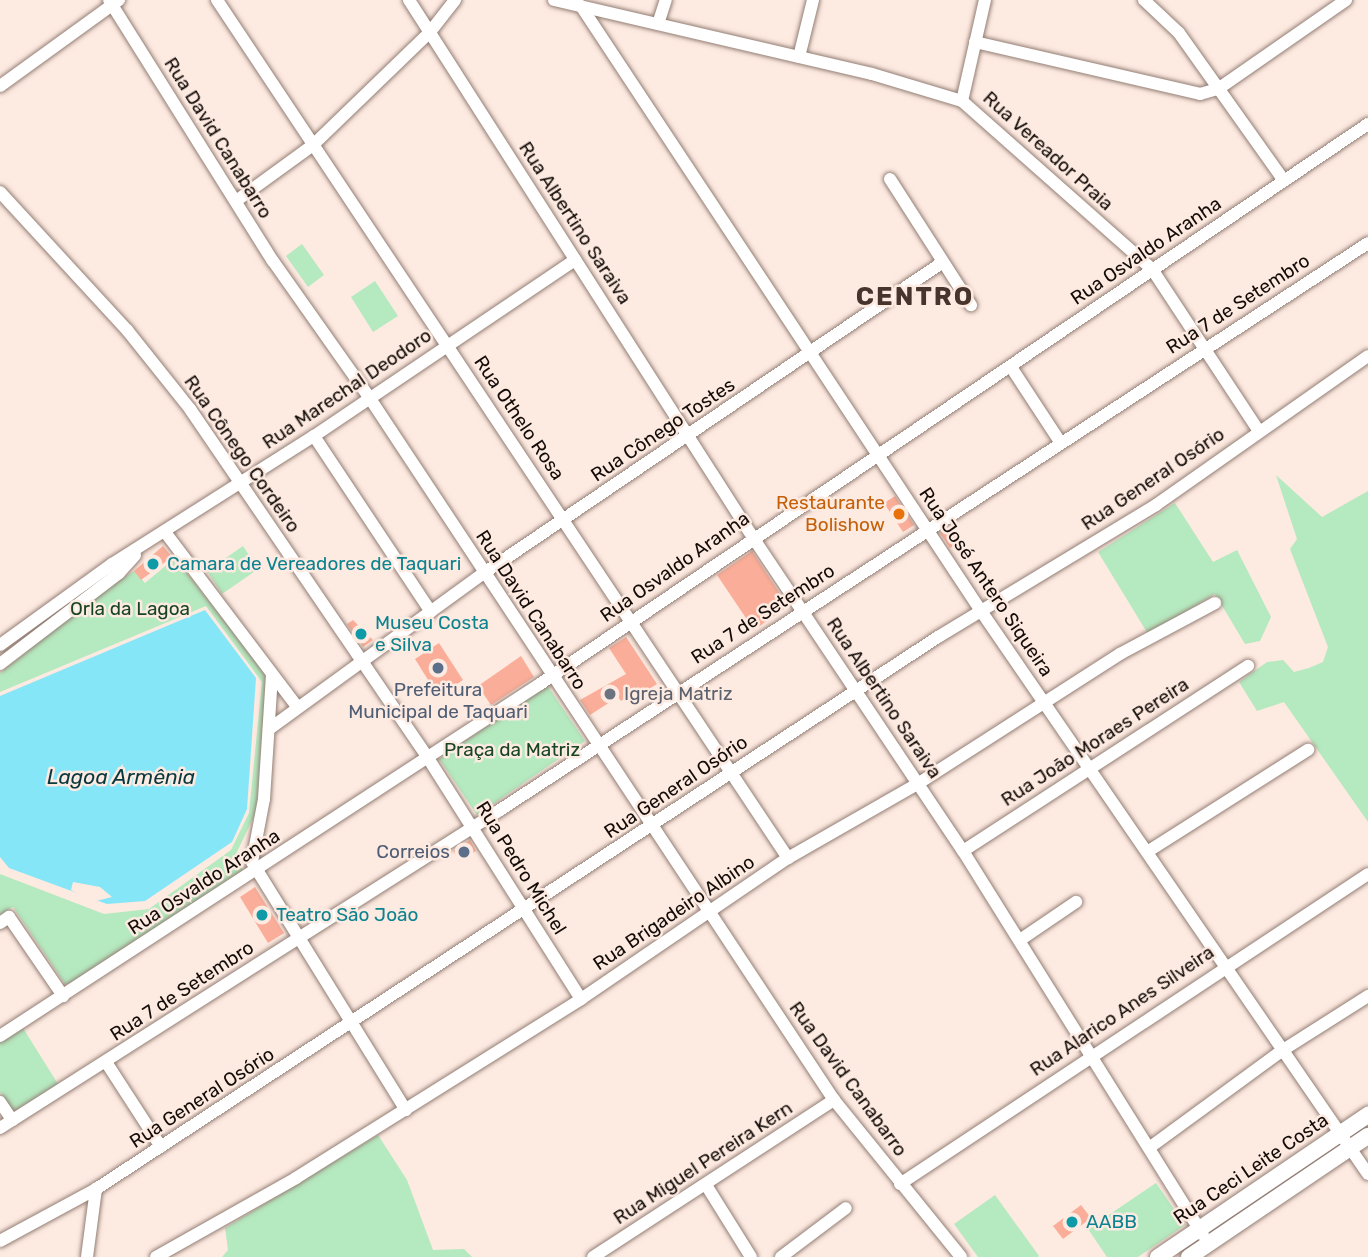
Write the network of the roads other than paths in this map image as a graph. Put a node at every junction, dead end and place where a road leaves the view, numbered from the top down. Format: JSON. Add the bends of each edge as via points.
{"nodes":[{"id":1,"x":217,"y":0,"type":"edge"},
{"id":2,"x":409,"y":0,"type":"edge"},
{"id":3,"x":455,"y":0,"type":"edge"},
{"id":4,"x":666,"y":0,"type":"edge"},
{"id":5,"x":813,"y":0,"type":"edge"},
{"id":6,"x":985,"y":0,"type":"edge"},
{"id":7,"x":1144,"y":0,"type":"edge"},
{"id":8,"x":1346,"y":0,"type":"edge"},
{"id":9,"x":114,"y":2,"type":"edge"},
{"id":10,"x":567,"y":2,"type":"edge"},
{"id":11,"x":658,"y":24,"type":"junction"},
{"id":12,"x":430,"y":32,"type":"junction"},
{"id":13,"x":975,"y":42,"type":"junction"},
{"id":14,"x":799,"y":57,"type":"junction"},
{"id":15,"x":0,"y":86,"type":"edge"},
{"id":16,"x":1218,"y":89,"type":"junction"},
{"id":17,"x":962,"y":101,"type":"junction"},
{"id":18,"x":1368,"y":124,"type":"edge"},
{"id":19,"x":313,"y":145,"type":"junction"},
{"id":20,"x":890,"y":179,"type":"dead end"},
{"id":21,"x":1284,"y":181,"type":"junction"},
{"id":22,"x":0,"y":192,"type":"edge"},
{"id":23,"x":236,"y":201,"type":"junction"},
{"id":24,"x":1368,"y":243,"type":"edge"},
{"id":25,"x":575,"y":260,"type":"junction"},
{"id":26,"x":943,"y":262,"type":"junction"},
{"id":27,"x":1152,"y":269,"type":"junction"},
{"id":28,"x":971,"y":305,"type":"dead end"},
{"id":29,"x":447,"y":345,"type":"junction"},
{"id":30,"x":1205,"y":349,"type":"junction"},
{"id":31,"x":811,"y":355,"type":"junction"},
{"id":32,"x":1368,"y":356,"type":"edge"},
{"id":33,"x":1011,"y":367,"type":"junction"},
{"id":34,"x":369,"y":397,"type":"junction"},
{"id":35,"x":1259,"y":431,"type":"junction"},
{"id":36,"x":688,"y":435,"type":"junction"},
{"id":37,"x":314,"y":436,"type":"junction"},
{"id":38,"x":1060,"y":442,"type":"junction"},
{"id":39,"x":877,"y":454,"type":"junction"},
{"id":40,"x":241,"y":484,"type":"junction"},
{"id":41,"x":563,"y":520,"type":"junction"},
{"id":42,"x":926,"y":529,"type":"junction"},
{"id":43,"x":165,"y":532,"type":"junction"},
{"id":44,"x":752,"y":536,"type":"junction"},
{"id":45,"x":484,"y":573,"type":"junction"},
{"id":46,"x":1215,"y":603,"type":"dead end"},
{"id":47,"x":66,"y":606,"type":"junction"},
{"id":48,"x":981,"y":611,"type":"junction"},
{"id":49,"x":430,"y":612,"type":"junction"},
{"id":50,"x":802,"y":613,"type":"junction"},
{"id":51,"x":630,"y":620,"type":"junction"},
{"id":52,"x":0,"y":645,"type":"edge"},
{"id":53,"x":360,"y":660,"type":"junction"},
{"id":54,"x":0,"y":664,"type":"edge"},
{"id":55,"x":1248,"y":666,"type":"dead end"},
{"id":56,"x":272,"y":675,"type":"junction"},
{"id":57,"x":552,"y":676,"type":"junction"},
{"id":58,"x":856,"y":691,"type":"junction"},
{"id":59,"x":679,"y":692,"type":"junction"},
{"id":60,"x":1044,"y":702,"type":"junction"},
{"id":61,"x":296,"y":705,"type":"junction"},
{"id":62,"x":269,"y":729,"type":"junction"},
{"id":63,"x":597,"y":744,"type":"junction"},
{"id":64,"x":1308,"y":750,"type":"dead end"},
{"id":65,"x":428,"y":758,"type":"junction"},
{"id":66,"x":1088,"y":768,"type":"junction"},
{"id":67,"x":732,"y":772,"type":"junction"},
{"id":68,"x":919,"y":783,"type":"junction"},
{"id":69,"x":652,"y":826,"type":"junction"},
{"id":70,"x":472,"y":827,"type":"junction"},
{"id":71,"x":963,"y":851,"type":"junction"},
{"id":72,"x":1147,"y":852,"type":"junction"},
{"id":73,"x":788,"y":858,"type":"junction"},
{"id":74,"x":258,"y":871,"type":"junction"},
{"id":75,"x":1368,"y":874,"type":"edge"},
{"id":76,"x":1076,"y":902,"type":"dead end"},
{"id":77,"x":525,"y":912,"type":"junction"},
{"id":78,"x":710,"y":914,"type":"junction"},
{"id":79,"x":5,"y":920,"type":"edge"},
{"id":80,"x":300,"y":939,"type":"junction"},
{"id":81,"x":1020,"y":940,"type":"junction"},
{"id":82,"x":1225,"y":966,"type":"junction"},
{"id":83,"x":63,"y":996,"type":"junction"},
{"id":84,"x":1368,"y":996,"type":"edge"},
{"id":85,"x":581,"y":999,"type":"junction"},
{"id":86,"x":352,"y":1024,"type":"junction"},
{"id":87,"x":0,"y":1036,"type":"edge"},
{"id":88,"x":1283,"y":1050,"type":"junction"},
{"id":89,"x":1090,"y":1056,"type":"junction"},
{"id":90,"x":106,"y":1062,"type":"junction"},
{"id":91,"x":834,"y":1100,"type":"junction"},
{"id":92,"x":0,"y":1102,"type":"edge"},
{"id":93,"x":405,"y":1110,"type":"junction"},
{"id":94,"x":1368,"y":1115,"type":"edge"},
{"id":95,"x":12,"y":1120,"type":"junction"},
{"id":96,"x":0,"y":1128,"type":"edge"},
{"id":97,"x":1340,"y":1134,"type":"junction"},
{"id":98,"x":1368,"y":1136,"type":"edge"},
{"id":99,"x":161,"y":1147,"type":"junction"},
{"id":100,"x":1149,"y":1148,"type":"junction"},
{"id":101,"x":1350,"y":1148,"type":"junction"},
{"id":102,"x":1368,"y":1174,"type":"edge"},
{"id":103,"x":900,"y":1184,"type":"junction"},
{"id":104,"x":706,"y":1185,"type":"junction"},
{"id":105,"x":96,"y":1189,"type":"junction"},
{"id":106,"x":846,"y":1208,"type":"dead end"},
{"id":107,"x":1199,"y":1228,"type":"junction"},
{"id":108,"x":0,"y":1241,"type":"edge"},
{"id":109,"x":1209,"y":1244,"type":"junction"},
{"id":110,"x":87,"y":1257,"type":"edge"},
{"id":111,"x":156,"y":1257,"type":"edge"},
{"id":112,"x":593,"y":1257,"type":"edge"},
{"id":113,"x":751,"y":1257,"type":"edge"},
{"id":114,"x":781,"y":1257,"type":"edge"},
{"id":115,"x":961,"y":1257,"type":"edge"},
{"id":116,"x":1158,"y":1257,"type":"edge"},
{"id":117,"x":1189,"y":1257,"type":"edge"}],
"edges":[{"from":1,"to":19,"type":"street","name":"Rua Othelo Rosa"},
{"from":2,"to":12,"type":"street","name":"Rua Albertino Saraiva"},
{"from":3,"to":12,"type":"street"},
{"from":4,"to":11,"type":"street"},
{"from":5,"to":14,"type":"street"},
{"from":6,"to":13,"type":"street"},
{"from":7,"to":16,"type":"street","via":[[1161,11]]},
{"from":8,"to":16,"type":"street"},
{"from":9,"to":15,"type":"street"},
{"from":9,"to":23,"type":"street","name":"Rua David Canabarro"},
{"from":10,"to":11,"type":"street","name":"Rua Vereador Praia"},
{"from":10,"to":31,"type":"street","name":"Rua José Antero Siqueira"},
{"from":11,"to":14,"type":"street","name":"Rua Vereador Praia"},
{"from":12,"to":19,"type":"street"},
{"from":12,"to":25,"type":"street","name":"Rua Albertino Saraiva"},
{"from":13,"to":16,"type":"street","via":[[1183,93]]},
{"from":13,"to":17,"type":"street"},
{"from":14,"to":17,"type":"street","name":"Rua Vereador Praia"},
{"from":16,"to":21,"type":"street"},
{"from":17,"to":27,"type":"street","name":"Rua Vereador Praia"},
{"from":18,"to":21,"type":"street","name":"Rua Osvaldo Aranha"},
{"from":19,"to":23,"type":"street"},
{"from":19,"to":29,"type":"street","name":"Rua Othelo Rosa"},
{"from":20,"to":26,"type":"street"},
{"from":21,"to":27,"type":"street","name":"Rua Osvaldo Aranha"},
{"from":22,"to":40,"type":"street","name":"Rua Cônego Cordeiro","via":[[127,330]]},
{"from":23,"to":34,"type":"street","name":"Rua David Canabarro"},
{"from":24,"to":30,"type":"street","name":"Rua 7 de Setembro"},
{"from":25,"to":29,"type":"street","name":"Rua Marechal Deodoro"},
{"from":25,"to":36,"type":"street","name":"Rua Albertino Saraiva"},
{"from":26,"to":28,"type":"street"},
{"from":26,"to":31,"type":"street","name":"Rua Cônego Tostes"},
{"from":27,"to":30,"type":"street","name":"Rua Vereador Praia"},
{"from":27,"to":33,"type":"street","name":"Rua Osvaldo Aranha"},
{"from":29,"to":34,"type":"street","name":"Rua Marechal Deodoro"},
{"from":29,"to":41,"type":"street","name":"Rua Othelo Rosa"},
{"from":30,"to":35,"type":"street","name":"Rua Vereador Praia"},
{"from":30,"to":38,"type":"street","name":"Rua 7 de Setembro"},
{"from":31,"to":36,"type":"street","name":"Rua Cônego Tostes"},
{"from":31,"to":39,"type":"street","name":"Rua José Antero Siqueira"},
{"from":32,"to":35,"type":"street","name":"Rua General Osório"},
{"from":33,"to":38,"type":"street"},
{"from":33,"to":39,"type":"street","name":"Rua Osvaldo Aranha"},
{"from":34,"to":37,"type":"street","name":"Rua Marechal Deodoro"},
{"from":34,"to":45,"type":"street","name":"Rua David Canabarro"},
{"from":35,"to":48,"type":"street","name":"Rua General Osório","via":[[1156,505]]},
{"from":36,"to":41,"type":"street","name":"Rua Cônego Tostes"},
{"from":36,"to":44,"type":"street","name":"Rua Albertino Saraiva"},
{"from":37,"to":40,"type":"street","name":"Rua Marechal Deodoro"},
{"from":37,"to":49,"type":"street"},
{"from":38,"to":42,"type":"street","name":"Rua 7 de Setembro"},
{"from":39,"to":42,"type":"street","name":"Rua José Antero Siqueira"},
{"from":39,"to":44,"type":"street","name":"Rua Osvaldo Aranha"},
{"from":40,"to":43,"type":"street","name":"Rua Marechal Deodoro"},
{"from":40,"to":53,"type":"street","name":"Rua Cônego Cordeiro"},
{"from":41,"to":45,"type":"street","name":"Rua Cônego Tostes"},
{"from":41,"to":51,"type":"street","name":"Rua Othelo Rosa"},
{"from":42,"to":48,"type":"street","name":"Rua José Antero Siqueira"},
{"from":42,"to":50,"type":"street","name":"Rua 7 de Setembro"},
{"from":43,"to":47,"type":"street","name":"Rua Marechal Deodoro"},
{"from":43,"to":56,"type":"street"},
{"from":44,"to":50,"type":"street","name":"Rua Albertino Saraiva"},
{"from":44,"to":51,"type":"street","name":"Rua Osvaldo Aranha"},
{"from":45,"to":49,"type":"street","name":"Rua Cônego Tostes"},
{"from":45,"to":57,"type":"street","name":"Rua David Canabarro"},
{"from":46,"to":60,"type":"street","name":"Rua Brigadeiro Albino"},
{"from":47,"to":52,"type":"street","name":"Rua Marechal Deodoro"},
{"from":47,"to":54,"type":"street","name":"Rua Marechal Deodoro"},
{"from":48,"to":58,"type":"street","name":"Rua General Osório"},
{"from":48,"to":60,"type":"street","name":"Rua José Antero Siqueira"},
{"from":49,"to":53,"type":"street","name":"Rua Cônego Tostes"},
{"from":50,"to":58,"type":"street","name":"Rua Albertino Saraiva"},
{"from":50,"to":59,"type":"street","name":"Rua 7 de Setembro"},
{"from":51,"to":57,"type":"street","name":"Rua Osvaldo Aranha"},
{"from":51,"to":59,"type":"street","name":"Rua Othelo Rosa"},
{"from":53,"to":61,"type":"street","name":"Rua Cônego Tostes"},
{"from":53,"to":65,"type":"street","name":"Rua Cônego Cordeiro"},
{"from":55,"to":66,"type":"street","name":"Rua João Moraes Pereira"},
{"from":56,"to":61,"type":"street"},
{"from":56,"to":62,"type":"street"},
{"from":57,"to":63,"type":"street","name":"Rua David Canabarro"},
{"from":57,"to":65,"type":"street","name":"Rua Osvaldo Aranha"},
{"from":58,"to":67,"type":"street","name":"Rua General Osório"},
{"from":58,"to":68,"type":"street","name":"Rua Albertino Saraiva"},
{"from":59,"to":63,"type":"street","name":"Rua 7 de Setembro"},
{"from":59,"to":67,"type":"street","name":"Rua Othelo Rosa"},
{"from":60,"to":66,"type":"street","name":"Rua José Antero Siqueira"},
{"from":60,"to":68,"type":"street","name":"Rua Brigadeiro Albino"},
{"from":61,"to":62,"type":"street","name":"Rua Cônego Tostes"},
{"from":62,"to":74,"type":"street","via":[[264,799],[251,846]]},
{"from":63,"to":69,"type":"street","name":"Rua David Canabarro"},
{"from":63,"to":70,"type":"street","name":"Rua 7 de Setembro"},
{"from":64,"to":72,"type":"street"},
{"from":65,"to":70,"type":"street","name":"Rua Pedro Michel"},
{"from":65,"to":74,"type":"street","name":"Rua Osvaldo Aranha"},
{"from":66,"to":71,"type":"street","name":"Rua João Moraes Pereira"},
{"from":66,"to":72,"type":"street","name":"Rua José Antero Siqueira"},
{"from":67,"to":69,"type":"street","name":"Rua General Osório"},
{"from":67,"to":73,"type":"street","name":"Rua Othelo Rosa"},
{"from":68,"to":71,"type":"street","name":"Rua Albertino Saraiva"},
{"from":68,"to":73,"type":"street","name":"Rua Brigadeiro Albino"},
{"from":69,"to":77,"type":"street","name":"Rua General Osório"},
{"from":69,"to":78,"type":"street","name":"Rua David Canabarro"},
{"from":70,"to":77,"type":"street","name":"Rua Pedro Michel"},
{"from":70,"to":80,"type":"street","name":"Rua 7 de Setembro"},
{"from":71,"to":81,"type":"street","name":"Rua Albertino Saraiva"},
{"from":72,"to":82,"type":"street","name":"Rua José Antero Siqueira"},
{"from":73,"to":78,"type":"street","name":"Rua Brigadeiro Albino"},
{"from":74,"to":80,"type":"street"},
{"from":74,"to":83,"type":"street","name":"Rua Osvaldo Aranha"},
{"from":75,"to":82,"type":"street","name":"Rua Alarico Anes Silveira"},
{"from":76,"to":81,"type":"street"},
{"from":77,"to":85,"type":"street","name":"Rua Pedro Michel"},
{"from":77,"to":86,"type":"street","name":"Rua General Osório"},
{"from":78,"to":85,"type":"street","name":"Rua Brigadeiro Albino"},
{"from":78,"to":91,"type":"street","name":"Rua David Canabarro"},
{"from":79,"to":83,"type":"street"},
{"from":80,"to":86,"type":"street"},
{"from":80,"to":90,"type":"street","name":"Rua 7 de Setembro"},
{"from":81,"to":89,"type":"street","name":"Rua Albertino Saraiva"},
{"from":82,"to":88,"type":"street","name":"Rua José Antero Siqueira"},
{"from":82,"to":89,"type":"street","name":"Rua Alarico Anes Silveira"},
{"from":83,"to":87,"type":"street","name":"Rua Osvaldo Aranha"},
{"from":84,"to":88,"type":"street"},
{"from":85,"to":93,"type":"street","name":"Rua Brigadeiro Albino"},
{"from":86,"to":93,"type":"street"},
{"from":86,"to":99,"type":"street","name":"Rua General Osório"},
{"from":88,"to":97,"type":"street","name":"Rua José Antero Siqueira"},
{"from":88,"to":100,"type":"street"},
{"from":89,"to":100,"type":"street","name":"Rua Albertino Saraiva"},
{"from":89,"to":103,"type":"street","name":"Rua Alarico Anes Silveira"},
{"from":90,"to":95,"type":"street","name":"Rua 7 de Setembro"},
{"from":90,"to":99,"type":"street"},
{"from":91,"to":103,"type":"street","name":"Rua David Canabarro"},
{"from":91,"to":104,"type":"street","name":"Rua Miguel Pereira Kern"},
{"from":92,"to":95,"type":"street"},
{"from":93,"to":111,"type":"street","name":"Rua Brigadeiro Albino"},
{"from":94,"to":97,"type":"street","name":"Rua Ceci Leite Costa"},
{"from":95,"to":96,"type":"street","name":"Rua 7 de Setembro"},
{"from":97,"to":101,"type":"street","name":"Rua José Antero Siqueira"},
{"from":97,"to":107,"type":"street","name":"Rua Ceci Leite Costa"},
{"from":98,"to":101,"type":"street","name":"Rua Ceci Leite Costa"},
{"from":99,"to":105,"type":"street","name":"Rua General Osório"},
{"from":100,"to":107,"type":"street","name":"Rua Albertino Saraiva"},
{"from":101,"to":102,"type":"street","name":"Rua José Antero Siqueira"},
{"from":101,"to":109,"type":"street","name":"Rua Ceci Leite Costa"},
{"from":103,"to":115,"type":"street","name":"Rua David Canabarro"},
{"from":104,"to":112,"type":"street","name":"Rua Miguel Pereira Kern"},
{"from":104,"to":113,"type":"street"},
{"from":105,"to":108,"type":"street","name":"Rua General Osório"},
{"from":105,"to":110,"type":"street"},
{"from":106,"to":114,"type":"street"},
{"from":107,"to":109,"type":"street","name":"Rua Albertino Saraiva"},
{"from":107,"to":116,"type":"street","name":"Rua Ceci Leite Costa"},
{"from":109,"to":117,"type":"street","name":"Rua Ceci Leite Costa"}]}
